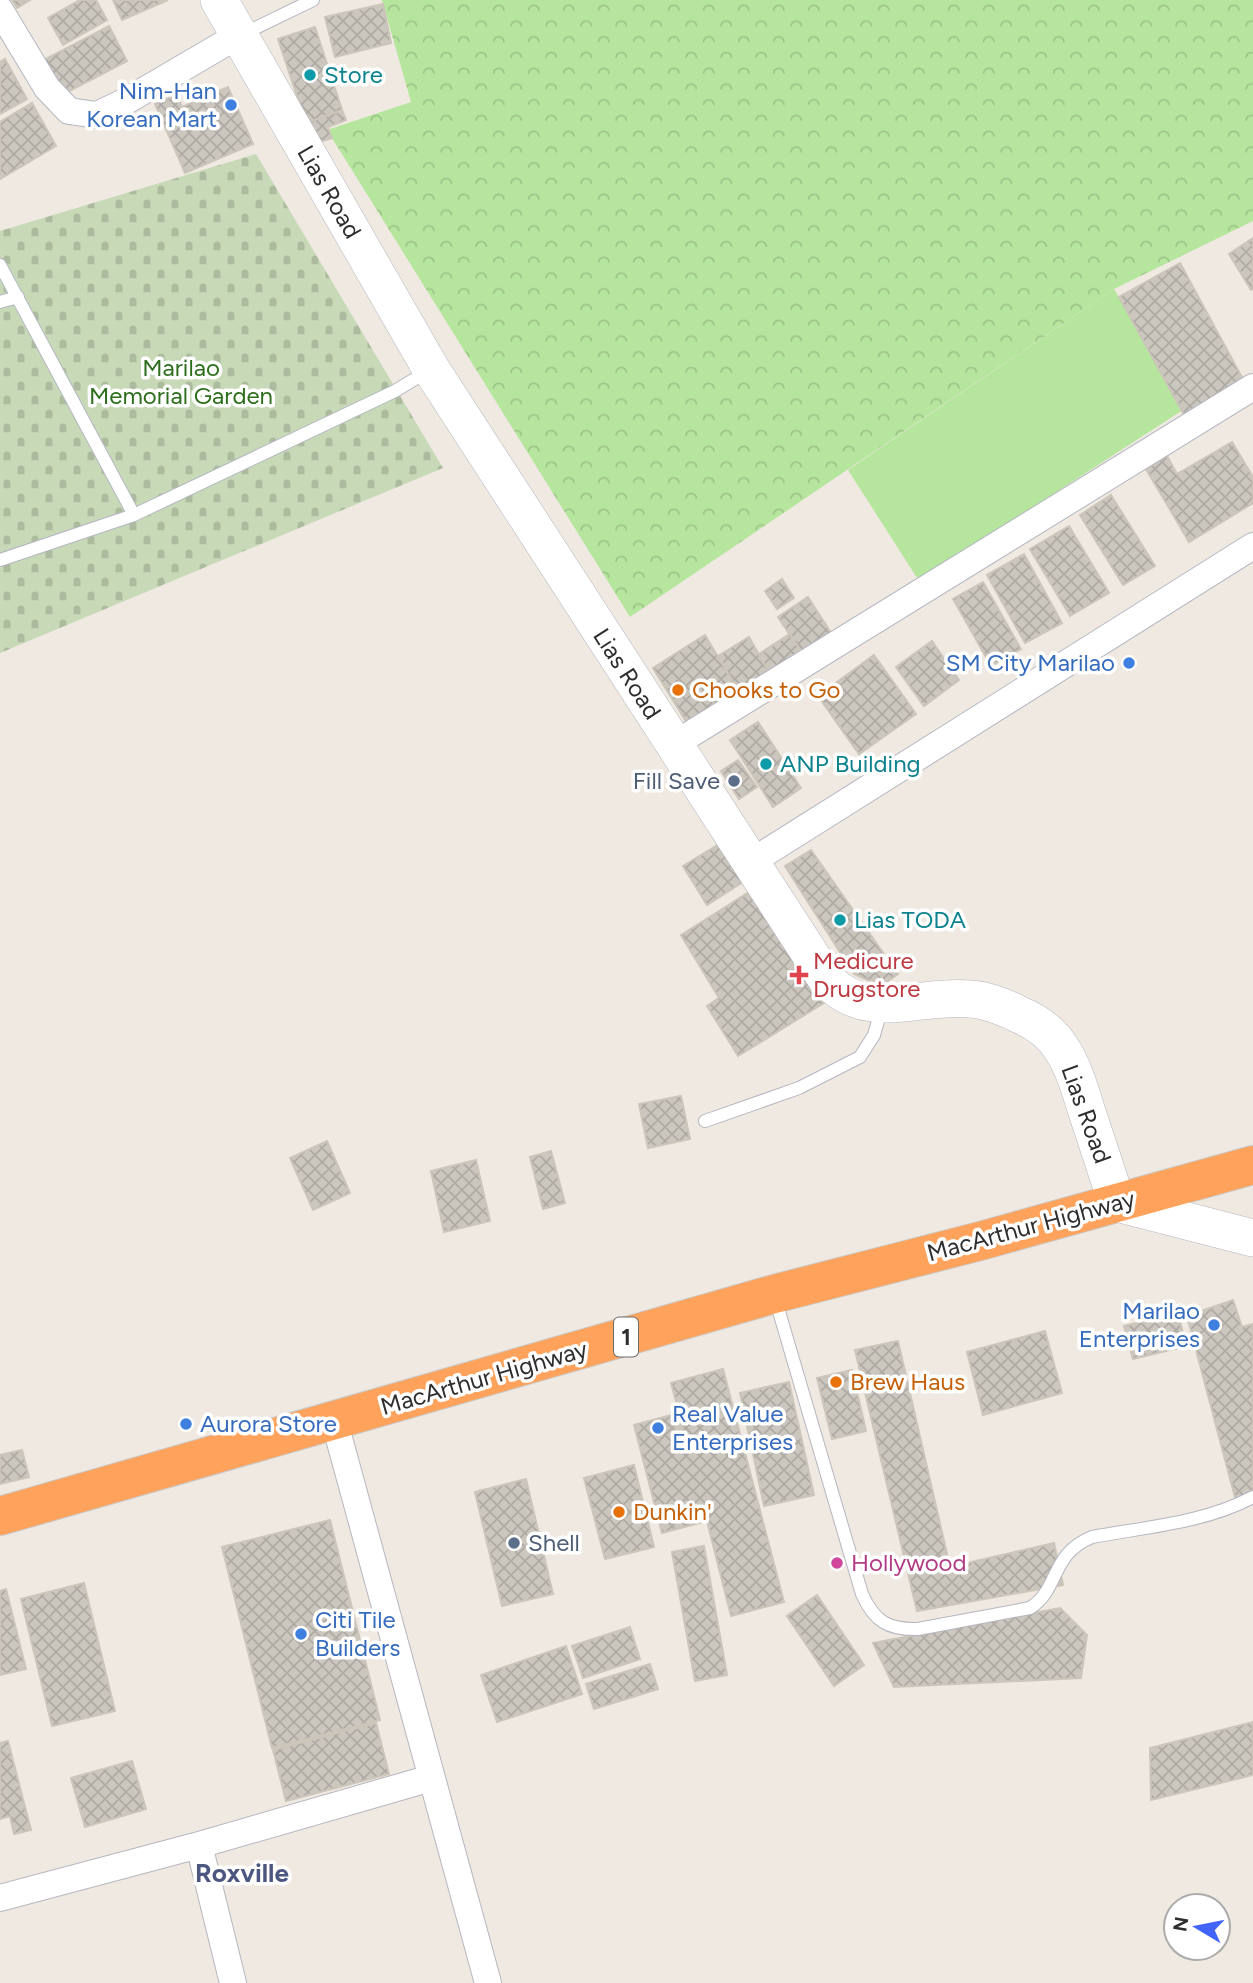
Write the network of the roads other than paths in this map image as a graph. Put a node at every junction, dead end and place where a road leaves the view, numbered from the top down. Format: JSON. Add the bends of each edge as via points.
{"nodes":[{"id":1,"x":219,"y":0,"type":"edge"},
{"id":2,"x":313,"y":0,"type":"edge"},
{"id":3,"x":0,"y":10,"type":"edge"},
{"id":4,"x":239,"y":35,"type":"junction"},
{"id":5,"x":0,"y":265,"type":"edge"},
{"id":6,"x":18,"y":297,"type":"junction"},
{"id":7,"x":0,"y":302,"type":"edge"},
{"id":8,"x":431,"y":369,"type":"junction"},
{"id":9,"x":1253,"y":387,"type":"edge"},
{"id":10,"x":134,"y":516,"type":"junction"},
{"id":11,"x":1253,"y":546,"type":"edge"},
{"id":12,"x":0,"y":560,"type":"edge"},
{"id":13,"x":673,"y":745,"type":"junction"},
{"id":14,"x":751,"y":862,"type":"junction"},
{"id":15,"x":882,"y":1005,"type":"junction"},
{"id":16,"x":705,"y":1121,"type":"dead end"},
{"id":17,"x":1253,"y":1165,"type":"edge"},
{"id":18,"x":1117,"y":1203,"type":"junction"},
{"id":19,"x":1253,"y":1238,"type":"edge"},
{"id":20,"x":774,"y":1294,"type":"junction"},
{"id":21,"x":334,"y":1420,"type":"junction"},
{"id":22,"x":1253,"y":1497,"type":"edge"},
{"id":23,"x":0,"y":1516,"type":"edge"},
{"id":24,"x":431,"y":1778,"type":"junction"},
{"id":25,"x":200,"y":1845,"type":"junction"},
{"id":26,"x":0,"y":1898,"type":"edge"},
{"id":27,"x":233,"y":1983,"type":"edge"},
{"id":28,"x":488,"y":1983,"type":"edge"}],
"edges":[{"from":1,"to":4,"type":"main road","name":"Lias Road"},
{"from":2,"to":4,"type":"lane"},
{"from":3,"to":4,"type":"street","via":[[47,88],[69,111],[97,115]]},
{"from":4,"to":8,"type":"main road","name":"Lias Road"},
{"from":5,"to":6,"type":"lane"},
{"from":6,"to":7,"type":"lane"},
{"from":6,"to":10,"type":"lane"},
{"from":8,"to":10,"type":"lane","via":[[395,391]]},
{"from":8,"to":13,"type":"main road","name":"Lias Road"},
{"from":9,"to":13,"type":"street"},
{"from":10,"to":12,"type":"lane"},
{"from":11,"to":14,"type":"street"},
{"from":13,"to":14,"type":"main road","name":"Lias Road"},
{"from":14,"to":15,"type":"main road","name":"Lias Road","via":[[827,981],[847,996]]},
{"from":15,"to":16,"type":"lane","via":[[874,1035],[860,1057],[799,1088]]},
{"from":15,"to":18,"type":"main road","name":"Lias Road","via":[[969,999],[1008,1009],[1043,1027],[1061,1047],[1075,1076]]},
{"from":17,"to":18,"type":"highway","name":"MacArthur Highway","number":"1"},
{"from":18,"to":19,"type":"main road"},
{"from":18,"to":20,"type":"highway","name":"MacArthur Highway","number":"1"},
{"from":20,"to":21,"type":"highway","name":"MacArthur Highway","number":"1"},
{"from":20,"to":22,"type":"lane","via":[[862,1594],[881,1621],[902,1630],[1030,1608],[1038,1603],[1060,1561],[1079,1542],[1209,1516]]},
{"from":21,"to":23,"type":"highway","name":"MacArthur Highway","number":"1"},
{"from":21,"to":24,"type":"street"},
{"from":24,"to":25,"type":"street"},
{"from":24,"to":28,"type":"street"},
{"from":25,"to":26,"type":"street"},
{"from":25,"to":27,"type":"street"}]}
